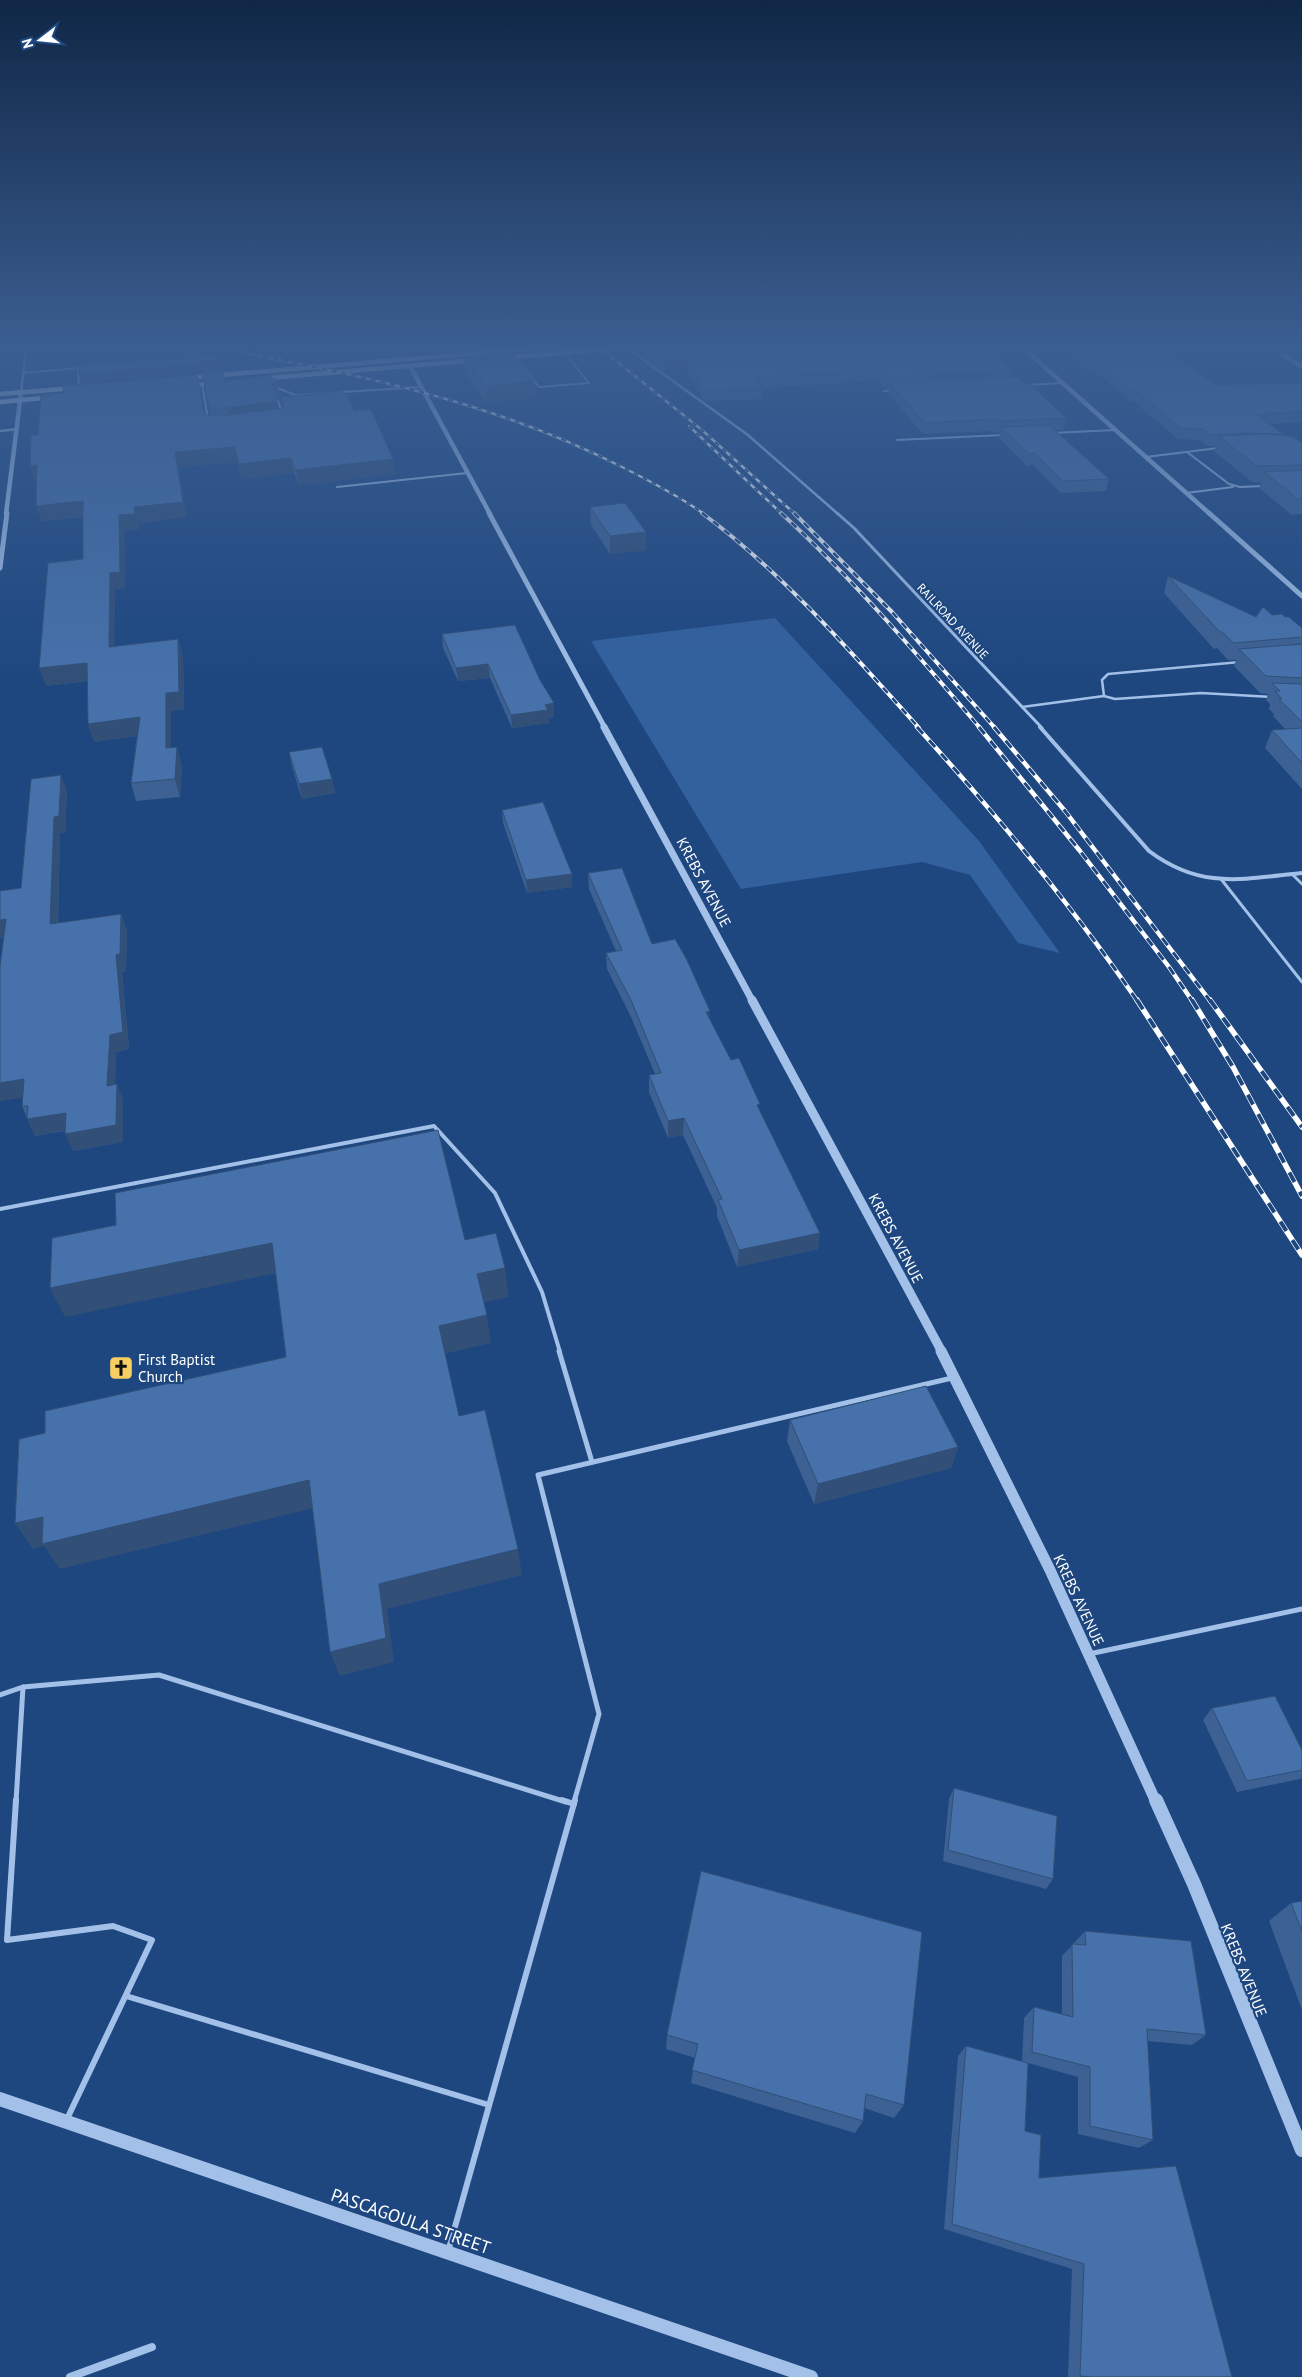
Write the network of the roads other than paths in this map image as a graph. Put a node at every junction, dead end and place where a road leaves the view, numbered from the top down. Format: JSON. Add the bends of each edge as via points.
{"nodes":[{"id":1,"x":14,"y":458,"type":"edge"},
{"id":2,"x":459,"y":458,"type":"edge"},
{"id":3,"x":774,"y":458,"type":"edge"},
{"id":4,"x":1147,"y":458,"type":"edge"},
{"id":5,"x":1195,"y":458,"type":"edge"},
{"id":6,"x":467,"y":473,"type":"junction"},
{"id":7,"x":1234,"y":486,"type":"junction"},
{"id":8,"x":1269,"y":486,"type":"edge"},
{"id":9,"x":337,"y":487,"type":"edge"},
{"id":10,"x":1186,"y":493,"type":"junction"},
{"id":11,"x":7,"y":511,"type":"junction"},
{"id":12,"x":0,"y":512,"type":"edge"},
{"id":13,"x":0,"y":568,"type":"edge"},
{"id":14,"x":1302,"y":596,"type":"edge"},
{"id":15,"x":1240,"y":662,"type":"edge"},
{"id":16,"x":1104,"y":696,"type":"junction"},
{"id":17,"x":1278,"y":698,"type":"edge"},
{"id":18,"x":1022,"y":707,"type":"junction"},
{"id":19,"x":1302,"y":873,"type":"edge"},
{"id":20,"x":1292,"y":874,"type":"junction"},
{"id":21,"x":1220,"y":879,"type":"junction"},
{"id":22,"x":1302,"y":884,"type":"edge"},
{"id":23,"x":1302,"y":982,"type":"edge"},
{"id":24,"x":0,"y":1209,"type":"edge"},
{"id":25,"x":955,"y":1377,"type":"junction"},
{"id":26,"x":592,"y":1462,"type":"junction"},
{"id":27,"x":1302,"y":1609,"type":"edge"},
{"id":28,"x":1088,"y":1654,"type":"junction"},
{"id":29,"x":23,"y":1687,"type":"junction"},
{"id":30,"x":0,"y":1695,"type":"edge"},
{"id":31,"x":574,"y":1804,"type":"junction"},
{"id":32,"x":126,"y":1996,"type":"junction"},
{"id":33,"x":0,"y":2099,"type":"edge"},
{"id":34,"x":489,"y":2105,"type":"junction"},
{"id":35,"x":66,"y":2122,"type":"junction"},
{"id":36,"x":1302,"y":2150,"type":"edge"},
{"id":37,"x":448,"y":2253,"type":"junction"},
{"id":38,"x":152,"y":2347,"type":"dead end"},
{"id":39,"x":70,"y":2377,"type":"edge"},
{"id":40,"x":811,"y":2377,"type":"edge"}],
"edges":[{"from":1,"to":11,"type":"street"},
{"from":2,"to":6,"type":"street","name":"KREBS AVENUE"},
{"from":3,"to":18,"type":"street","name":"RAILROAD AVENUE","via":[[854,528]]},
{"from":4,"to":10,"type":"street"},
{"from":5,"to":7,"type":"lane"},
{"from":6,"to":9,"type":"lane"},
{"from":6,"to":25,"type":"street","name":"KREBS AVENUE"},
{"from":7,"to":8,"type":"lane"},
{"from":7,"to":10,"type":"lane"},
{"from":10,"to":14,"type":"street"},
{"from":11,"to":12,"type":"street"},
{"from":11,"to":13,"type":"street"},
{"from":15,"to":16,"type":"lane","via":[[1108,674],[1102,680]]},
{"from":16,"to":17,"type":"lane","via":[[1114,699],[1201,693]]},
{"from":16,"to":18,"type":"lane"},
{"from":18,"to":21,"type":"street","name":"RAILROAD AVENUE","via":[[1149,851],[1186,873]]},
{"from":19,"to":20,"type":"street","name":"RAILROAD AVENUE"},
{"from":20,"to":21,"type":"street","name":"RAILROAD AVENUE"},
{"from":20,"to":22,"type":"lane"},
{"from":21,"to":23,"type":"lane"},
{"from":24,"to":26,"type":"lane","via":[[434,1126],[495,1193],[542,1292]]},
{"from":25,"to":26,"type":"lane"},
{"from":25,"to":28,"type":"street","name":"KREBS AVENUE"},
{"from":26,"to":31,"type":"lane","via":[[538,1475],[599,1714]]},
{"from":27,"to":28,"type":"lane"},
{"from":28,"to":36,"type":"street","name":"KREBS AVENUE","via":[[1194,1884]]},
{"from":29,"to":30,"type":"lane"},
{"from":29,"to":31,"type":"lane","via":[[159,1675]]},
{"from":29,"to":32,"type":"lane","via":[[7,1940],[112,1926],[152,1940]]},
{"from":31,"to":34,"type":"lane"},
{"from":32,"to":34,"type":"lane"},
{"from":32,"to":35,"type":"lane"},
{"from":33,"to":35,"type":"street","name":"PASCAGOULA STREET"},
{"from":34,"to":37,"type":"lane"},
{"from":35,"to":37,"type":"street","name":"PASCAGOULA STREET"},
{"from":37,"to":40,"type":"street","name":"PASCAGOULA STREET"},
{"from":38,"to":39,"type":"street"}]}
